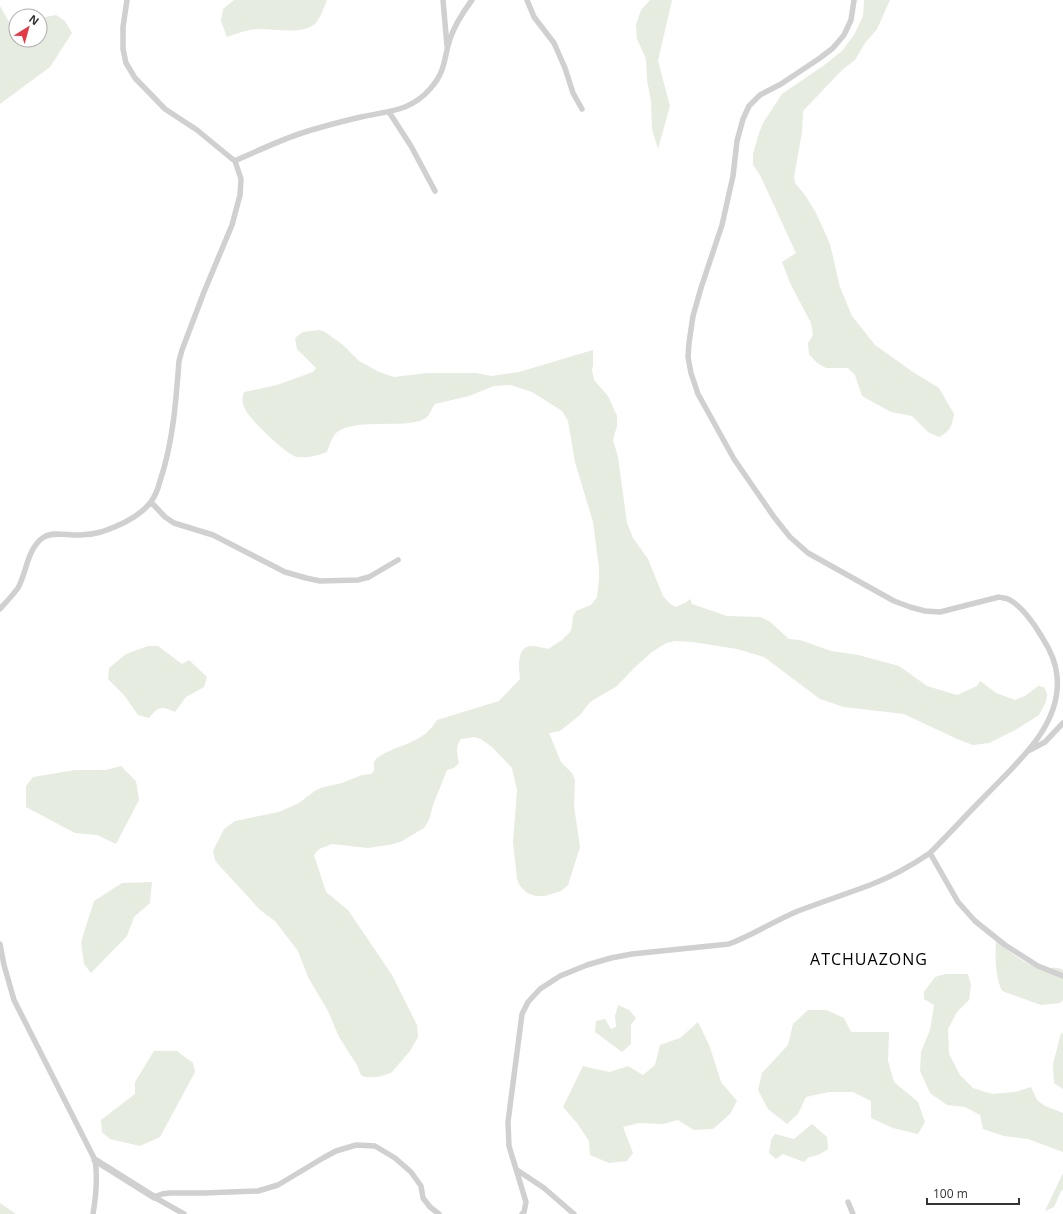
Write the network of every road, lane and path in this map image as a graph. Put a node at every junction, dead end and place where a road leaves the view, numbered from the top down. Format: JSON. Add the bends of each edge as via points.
{"nodes":[{"id":1,"x":127,"y":0,"type":"edge"},
{"id":2,"x":443,"y":0,"type":"edge"},
{"id":3,"x":472,"y":0,"type":"edge"},
{"id":4,"x":527,"y":0,"type":"edge"},
{"id":5,"x":854,"y":0,"type":"edge"},
{"id":6,"x":448,"y":49,"type":"junction"},
{"id":7,"x":582,"y":109,"type":"dead end"},
{"id":8,"x":389,"y":112,"type":"junction"},
{"id":9,"x":235,"y":162,"type":"junction"},
{"id":10,"x":435,"y":192,"type":"dead end"},
{"id":11,"x":151,"y":502,"type":"junction"},
{"id":12,"x":398,"y":560,"type":"dead end"},
{"id":13,"x":0,"y":609,"type":"edge"},
{"id":14,"x":1063,"y":722,"type":"edge"},
{"id":15,"x":1030,"y":750,"type":"junction"},
{"id":16,"x":930,"y":853,"type":"junction"},
{"id":17,"x":0,"y":944,"type":"edge"},
{"id":18,"x":1063,"y":976,"type":"edge"},
{"id":19,"x":95,"y":1160,"type":"junction"},
{"id":20,"x":517,"y":1170,"type":"junction"},
{"id":21,"x":154,"y":1197,"type":"junction"},
{"id":22,"x":848,"y":1202,"type":"dead end"},
{"id":23,"x":93,"y":1214,"type":"edge"},
{"id":24,"x":184,"y":1214,"type":"edge"},
{"id":25,"x":439,"y":1214,"type":"edge"},
{"id":26,"x":522,"y":1214,"type":"edge"},
{"id":27,"x":574,"y":1214,"type":"edge"},
{"id":28,"x":853,"y":1214,"type":"edge"}],
"edges":[{"from":1,"to":9,"type":"street","via":[[123,49],[126,62],[135,78],[164,109],[197,130]]},
{"from":2,"to":6,"type":"street"},
{"from":3,"to":6,"type":"street","via":[[457,22]]},
{"from":4,"to":7,"type":"street","via":[[534,17],[554,43],[573,93]]},
{"from":5,"to":15,"type":"street","via":[[851,20],[844,35],[833,48],[781,84],[760,95],[749,106],[743,119],[722,225],[693,316],[688,356],[691,373],[698,394],[734,459],[774,518],[808,553],[894,601],[910,607],[940,612],[999,597],[1009,599],[1028,617],[1038,629],[1052,657],[1057,676],[1057,689],[1051,714]]},
{"from":6,"to":8,"type":"street","via":[[441,74],[428,91],[415,102]]},
{"from":8,"to":9,"type":"street","via":[[355,118],[306,132]]},
{"from":8,"to":10,"type":"street","via":[[411,146]]},
{"from":9,"to":11,"type":"street","via":[[241,179],[236,213],[182,350],[168,456]]},
{"from":11,"to":12,"type":"street","via":[[174,523],[213,535],[285,572],[306,578],[320,581],[358,580],[369,577]]},
{"from":11,"to":13,"type":"street","via":[[128,521],[110,529],[79,536],[57,534],[45,537],[36,544],[18,588]]},
{"from":14,"to":15,"type":"street","via":[[1045,742]]},
{"from":15,"to":16,"type":"street"},
{"from":16,"to":18,"type":"street","via":[[958,902],[975,921],[1038,966]]},
{"from":16,"to":20,"type":"street","via":[[900,872],[797,912],[729,944],[611,958],[560,976],[540,989],[528,1002],[522,1014],[508,1122],[509,1146]]},
{"from":17,"to":19,"type":"street","via":[[14,1000]]},
{"from":19,"to":21,"type":"street"},
{"from":19,"to":23,"type":"street","via":[[97,1172]]},
{"from":20,"to":26,"type":"street","via":[[526,1202]]},
{"from":20,"to":27,"type":"street","via":[[544,1188]]},
{"from":21,"to":24,"type":"street"},
{"from":21,"to":25,"type":"street","via":[[170,1193],[258,1192],[278,1185],[336,1151],[356,1146],[375,1146],[411,1172],[421,1186],[423,1198]]},
{"from":22,"to":28,"type":"street"}]}
